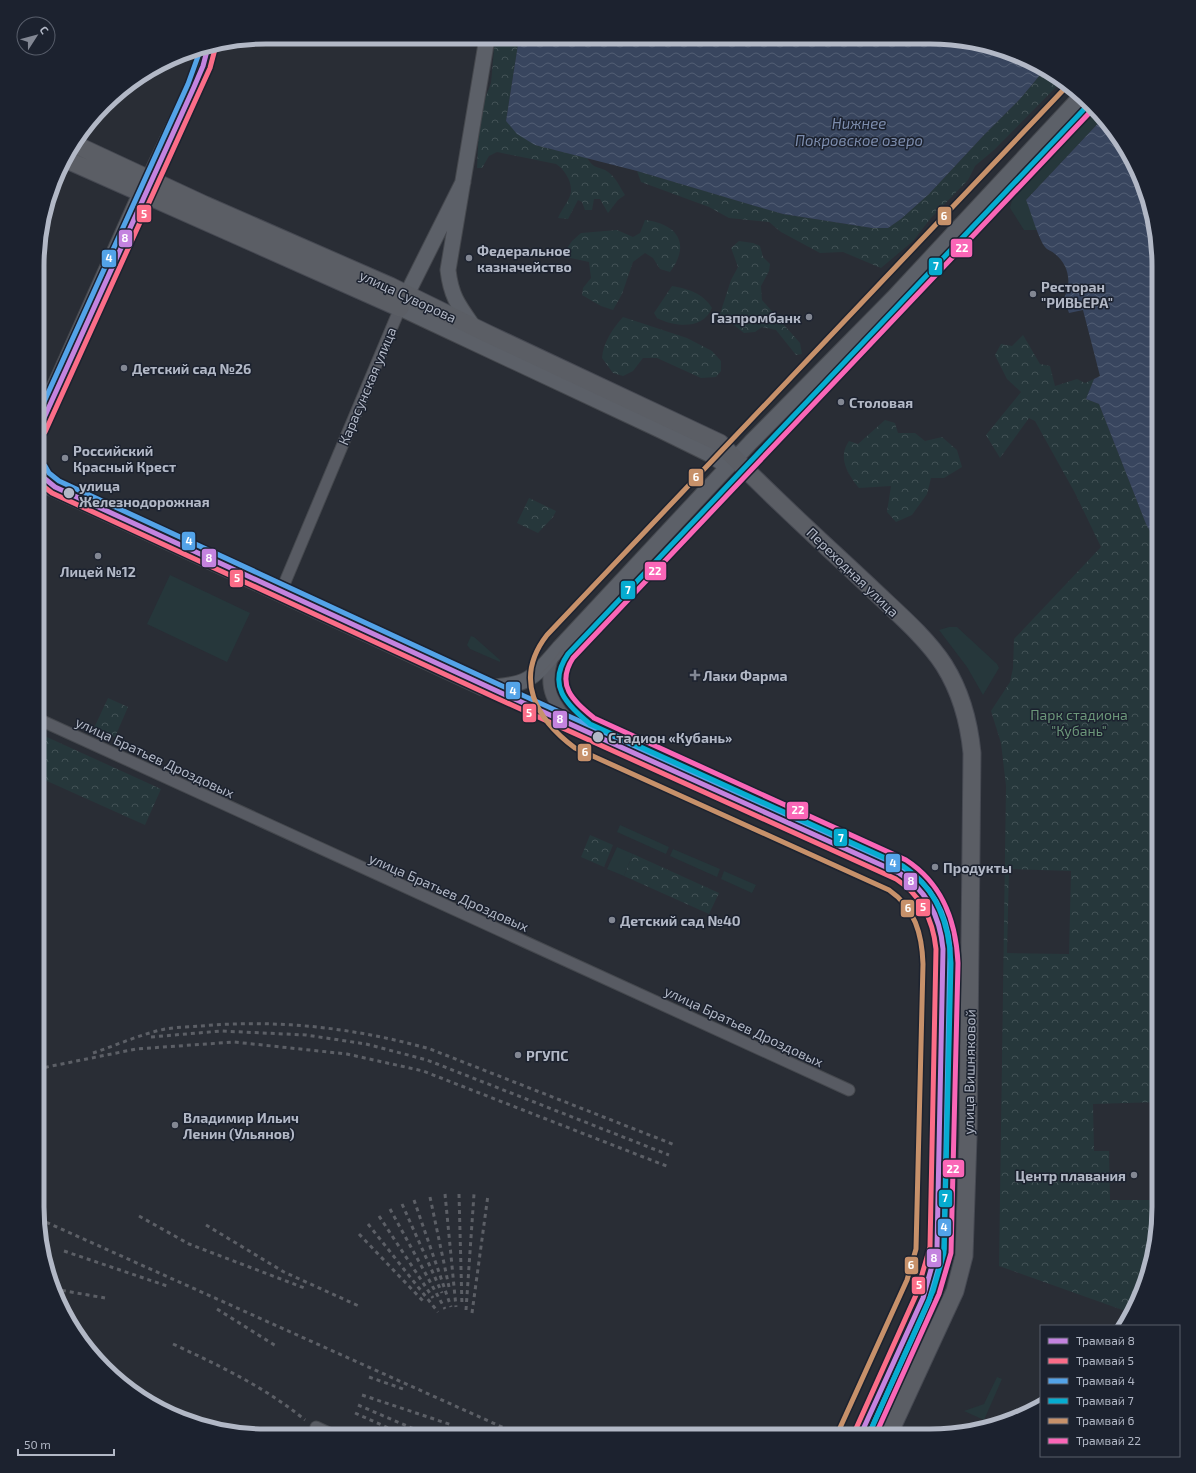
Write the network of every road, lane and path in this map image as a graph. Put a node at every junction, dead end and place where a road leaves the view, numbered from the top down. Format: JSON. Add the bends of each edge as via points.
{"nodes":[{"id":1,"x":485,"y":44,"type":"edge"},
{"id":2,"x":203,"y":54,"type":"edge"},
{"id":3,"x":1078,"y":100,"type":"edge"},
{"id":4,"x":78,"y":147,"type":"edge"},
{"id":5,"x":71,"y":161,"type":"edge"},
{"id":6,"x":463,"y":182,"type":"junction"},
{"id":7,"x":144,"y":186,"type":"junction"},
{"id":8,"x":404,"y":301,"type":"junction"},
{"id":9,"x":473,"y":326,"type":"junction"},
{"id":10,"x":44,"y":410,"type":"edge"},
{"id":11,"x":732,"y":463,"type":"junction"},
{"id":12,"x":44,"y":485,"type":"edge"},
{"id":13,"x":280,"y":594,"type":"junction"},
{"id":14,"x":552,"y":659,"type":"junction"},
{"id":15,"x":483,"y":688,"type":"junction"},
{"id":16,"x":959,"y":694,"type":"joint"},
{"id":17,"x":44,"y":723,"type":"edge"},
{"id":18,"x":580,"y":732,"type":"junction"},
{"id":19,"x":935,"y":892,"type":"dead end"},
{"id":20,"x":849,"y":1090,"type":"dead end"},
{"id":21,"x":316,"y":1427,"type":"dead end"},
{"id":22,"x":320,"y":1429,"type":"edge"},
{"id":23,"x":892,"y":1429,"type":"edge"}],
"edges":[{"from":1,"to":6,"type":"street","name":"Карасунская улица"},
{"from":2,"to":7,"type":"street","via":[[191,85]]},
{"from":3,"to":11,"type":"street","via":[[893,298]]},
{"from":4,"to":7,"type":"main road","name":"улица Суворова"},
{"from":5,"to":7,"type":"main road","name":"улица Суворова"},
{"from":6,"to":8,"type":"street","name":"Карасунская улица"},
{"from":6,"to":9,"type":"street","name":"Карасунская улица","via":[[448,270],[450,288]]},
{"from":7,"to":8,"type":"main road","name":"улица Суворова"},
{"from":7,"to":10,"type":"street"},
{"from":8,"to":9,"type":"main road","name":"улица Суворова"},
{"from":8,"to":11,"type":"street","name":"улица Суворова","via":[[709,454]]},
{"from":8,"to":13,"type":"street","name":"Карасунская улица"},
{"from":9,"to":11,"type":"main road","name":"улица Суворова","via":[[720,443]]},
{"from":11,"to":14,"type":"street","via":[[560,647]]},
{"from":11,"to":16,"type":"main road","name":"Переходная улица","via":[[918,634],[943,664]]},
{"from":12,"to":13,"type":"street"},
{"from":13,"to":15,"type":"street"},
{"from":14,"to":15,"type":"street","via":[[522,683]]},
{"from":14,"to":18,"type":"street","via":[[548,676],[550,693],[560,711]]},
{"from":15,"to":18,"type":"street"},
{"from":16,"to":23,"type":"main road","name":"улица Вишняковой","via":[[970,731],[972,753],[968,1136],[964,1256],[955,1291]]},
{"from":17,"to":20,"type":"street","name":"улица Братьев Дроздовых"},
{"from":18,"to":19,"type":"street"},
{"from":21,"to":22,"type":"street"}]}
